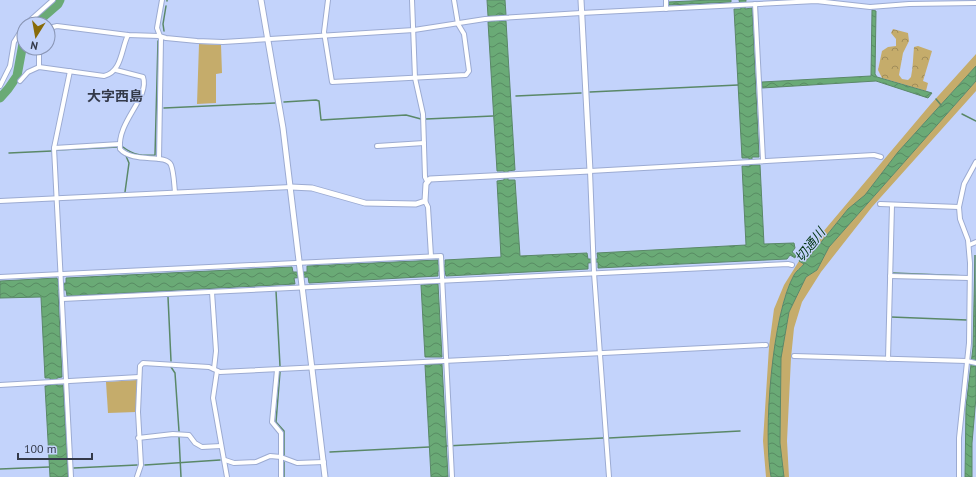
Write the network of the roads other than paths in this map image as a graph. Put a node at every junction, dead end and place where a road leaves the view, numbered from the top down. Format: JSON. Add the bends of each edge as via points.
{"nodes":[{"id":1,"x":53,"y":0,"type":"edge"},
{"id":2,"x":162,"y":0,"type":"edge"},
{"id":3,"x":261,"y":0,"type":"edge"},
{"id":4,"x":328,"y":0,"type":"edge"},
{"id":5,"x":412,"y":0,"type":"edge"},
{"id":6,"x":454,"y":0,"type":"edge"},
{"id":7,"x":581,"y":0,"type":"edge"},
{"id":8,"x":666,"y":0,"type":"edge"},
{"id":9,"x":816,"y":1,"type":"edge"},
{"id":10,"x":976,"y":3,"type":"edge"},
{"id":11,"x":755,"y":4,"type":"junction"},
{"id":12,"x":666,"y":9,"type":"junction"},
{"id":13,"x":581,"y":13,"type":"junction"},
{"id":14,"x":35,"y":16,"type":"edge"},
{"id":15,"x":458,"y":24,"type":"junction"},
{"id":16,"x":56,"y":26,"type":"edge"},
{"id":17,"x":414,"y":30,"type":"junction"},
{"id":18,"x":128,"y":35,"type":"junction"},
{"id":19,"x":159,"y":36,"type":"junction"},
{"id":20,"x":325,"y":36,"type":"junction"},
{"id":21,"x":16,"y":39,"type":"edge"},
{"id":22,"x":268,"y":39,"type":"junction"},
{"id":23,"x":39,"y":56,"type":"edge"},
{"id":24,"x":39,"y":67,"type":"junction"},
{"id":25,"x":116,"y":70,"type":"junction"},
{"id":26,"x":70,"y":71,"type":"junction"},
{"id":27,"x":415,"y":78,"type":"junction"},
{"id":28,"x":20,"y":81,"type":"dead end"},
{"id":29,"x":0,"y":86,"type":"edge"},
{"id":30,"x":424,"y":143,"type":"junction"},
{"id":31,"x":120,"y":144,"type":"junction"},
{"id":32,"x":377,"y":146,"type":"dead end"},
{"id":33,"x":54,"y":148,"type":"junction"},
{"id":34,"x":881,"y":157,"type":"dead end"},
{"id":35,"x":159,"y":159,"type":"junction"},
{"id":36,"x":763,"y":160,"type":"junction"},
{"id":37,"x":976,"y":162,"type":"edge"},
{"id":38,"x":590,"y":171,"type":"junction"},
{"id":39,"x":427,"y":181,"type":"junction"},
{"id":40,"x":291,"y":187,"type":"junction"},
{"id":41,"x":175,"y":192,"type":"junction"},
{"id":42,"x":57,"y":199,"type":"junction"},
{"id":43,"x":425,"y":201,"type":"junction"},
{"id":44,"x":0,"y":202,"type":"edge"},
{"id":45,"x":880,"y":204,"type":"dead end"},
{"id":46,"x":892,"y":205,"type":"junction"},
{"id":47,"x":959,"y":207,"type":"junction"},
{"id":48,"x":976,"y":242,"type":"edge"},
{"id":49,"x":969,"y":245,"type":"junction"},
{"id":50,"x":431,"y":256,"type":"junction"},
{"id":51,"x":300,"y":262,"type":"junction"},
{"id":52,"x":792,"y":265,"type":"dead end"},
{"id":53,"x":594,"y":273,"type":"junction"},
{"id":54,"x":61,"y":274,"type":"junction"},
{"id":55,"x":890,"y":276,"type":"junction"},
{"id":56,"x":0,"y":277,"type":"edge"},
{"id":57,"x":969,"y":278,"type":"junction"},
{"id":58,"x":442,"y":281,"type":"junction"},
{"id":59,"x":303,"y":288,"type":"junction"},
{"id":60,"x":212,"y":292,"type":"junction"},
{"id":61,"x":62,"y":299,"type":"junction"},
{"id":62,"x":766,"y":345,"type":"dead end"},
{"id":63,"x":600,"y":353,"type":"junction"},
{"id":64,"x":794,"y":356,"type":"dead end"},
{"id":65,"x":888,"y":359,"type":"junction"},
{"id":66,"x":446,"y":361,"type":"junction"},
{"id":67,"x":968,"y":361,"type":"junction"},
{"id":68,"x":976,"y":363,"type":"edge"},
{"id":69,"x":313,"y":368,"type":"junction"},
{"id":70,"x":216,"y":370,"type":"junction"},
{"id":71,"x":277,"y":370,"type":"junction"},
{"id":72,"x":140,"y":377,"type":"junction"},
{"id":73,"x":66,"y":381,"type":"junction"},
{"id":74,"x":0,"y":384,"type":"edge"},
{"id":75,"x":138,"y":438,"type":"junction"},
{"id":76,"x":221,"y":446,"type":"junction"},
{"id":77,"x":281,"y":457,"type":"junction"},
{"id":78,"x":225,"y":460,"type":"junction"},
{"id":79,"x":324,"y":462,"type":"junction"},
{"id":80,"x":71,"y":477,"type":"edge"},
{"id":81,"x":137,"y":477,"type":"edge"},
{"id":82,"x":226,"y":477,"type":"edge"},
{"id":83,"x":281,"y":477,"type":"edge"},
{"id":84,"x":325,"y":477,"type":"edge"},
{"id":85,"x":452,"y":477,"type":"edge"},
{"id":86,"x":609,"y":477,"type":"edge"},
{"id":87,"x":959,"y":477,"type":"edge"}],
"edges":[{"from":1,"to":14,"type":"street"},
{"from":2,"to":19,"type":"street","via":[[157,28]]},
{"from":3,"to":22,"type":"street"},
{"from":4,"to":20,"type":"street"},
{"from":5,"to":17,"type":"street"},
{"from":6,"to":15,"type":"street"},
{"from":7,"to":13,"type":"street"},
{"from":8,"to":12,"type":"street"},
{"from":9,"to":10,"type":"street","via":[[870,7]]},
{"from":9,"to":11,"type":"street"},
{"from":11,"to":12,"type":"street"},
{"from":11,"to":36,"type":"street"},
{"from":12,"to":13,"type":"street"},
{"from":13,"to":15,"type":"street","via":[[494,18]]},
{"from":13,"to":38,"type":"street"},
{"from":15,"to":17,"type":"street"},
{"from":15,"to":27,"type":"street","via":[[464,34],[468,73]]},
{"from":16,"to":18,"type":"street"},
{"from":17,"to":20,"type":"street"},
{"from":17,"to":27,"type":"street"},
{"from":18,"to":19,"type":"street"},
{"from":18,"to":25,"type":"street"},
{"from":19,"to":22,"type":"street","via":[[197,41]]},
{"from":19,"to":35,"type":"street"},
{"from":20,"to":22,"type":"street"},
{"from":20,"to":27,"type":"street","via":[[332,82]]},
{"from":21,"to":29,"type":"street","via":[[10,66]]},
{"from":22,"to":40,"type":"street","via":[[278,88]]},
{"from":23,"to":24,"type":"street"},
{"from":24,"to":26,"type":"street"},
{"from":24,"to":28,"type":"street","via":[[28,72]]},
{"from":25,"to":26,"type":"street","via":[[104,76]]},
{"from":25,"to":31,"type":"street","via":[[139,75],[145,81],[144,92],[124,124]]},
{"from":26,"to":33,"type":"street"},
{"from":27,"to":30,"type":"street","via":[[423,114]]},
{"from":30,"to":32,"type":"street"},
{"from":30,"to":39,"type":"street"},
{"from":31,"to":33,"type":"street"},
{"from":31,"to":35,"type":"street","via":[[123,152],[130,155],[143,159]]},
{"from":33,"to":42,"type":"street"},
{"from":34,"to":36,"type":"street","via":[[874,155]]},
{"from":35,"to":41,"type":"street","via":[[168,161],[171,165]]},
{"from":36,"to":38,"type":"street"},
{"from":37,"to":47,"type":"street","via":[[964,184]]},
{"from":38,"to":39,"type":"street"},
{"from":38,"to":53,"type":"street"},
{"from":39,"to":43,"type":"street"},
{"from":40,"to":41,"type":"street"},
{"from":40,"to":43,"type":"street","via":[[312,188],[365,203],[416,204]]},
{"from":40,"to":51,"type":"street"},
{"from":41,"to":42,"type":"street"},
{"from":42,"to":44,"type":"street"},
{"from":42,"to":54,"type":"street"},
{"from":43,"to":50,"type":"street","via":[[428,207]]},
{"from":45,"to":46,"type":"street"},
{"from":46,"to":47,"type":"street"},
{"from":46,"to":55,"type":"street"},
{"from":47,"to":49,"type":"street","via":[[960,219]]},
{"from":48,"to":49,"type":"street"},
{"from":49,"to":57,"type":"street"},
{"from":50,"to":51,"type":"street"},
{"from":50,"to":58,"type":"street","via":[[441,256]]},
{"from":51,"to":54,"type":"street"},
{"from":51,"to":59,"type":"street"},
{"from":52,"to":53,"type":"street"},
{"from":53,"to":58,"type":"street"},
{"from":53,"to":63,"type":"street"},
{"from":54,"to":56,"type":"street"},
{"from":54,"to":61,"type":"street"},
{"from":55,"to":57,"type":"street"},
{"from":55,"to":65,"type":"street"},
{"from":57,"to":67,"type":"street"},
{"from":58,"to":59,"type":"street"},
{"from":58,"to":66,"type":"street"},
{"from":59,"to":60,"type":"street"},
{"from":59,"to":69,"type":"street"},
{"from":60,"to":61,"type":"street"},
{"from":60,"to":70,"type":"street"},
{"from":61,"to":73,"type":"street"},
{"from":62,"to":63,"type":"street"},
{"from":63,"to":66,"type":"street"},
{"from":63,"to":86,"type":"street"},
{"from":64,"to":65,"type":"street"},
{"from":65,"to":67,"type":"street"},
{"from":66,"to":69,"type":"street"},
{"from":66,"to":85,"type":"street"},
{"from":67,"to":68,"type":"street"},
{"from":67,"to":87,"type":"street","via":[[959,438]]},
{"from":69,"to":71,"type":"street"},
{"from":69,"to":79,"type":"street"},
{"from":70,"to":71,"type":"street"},
{"from":70,"to":72,"type":"street","via":[[209,367],[143,363],[140,366]]},
{"from":70,"to":76,"type":"street","via":[[213,398]]},
{"from":71,"to":77,"type":"street","via":[[272,422],[281,433]]},
{"from":72,"to":73,"type":"street"},
{"from":72,"to":75,"type":"street"},
{"from":73,"to":74,"type":"street"},
{"from":73,"to":80,"type":"street"},
{"from":75,"to":76,"type":"street","via":[[189,435],[202,447]]},
{"from":75,"to":81,"type":"street","via":[[141,465]]},
{"from":76,"to":78,"type":"street"},
{"from":77,"to":78,"type":"street","via":[[270,456],[256,462],[234,463]]},
{"from":77,"to":79,"type":"street","via":[[296,463]]},
{"from":77,"to":83,"type":"street"},
{"from":78,"to":82,"type":"street"},
{"from":79,"to":84,"type":"street"}]}
